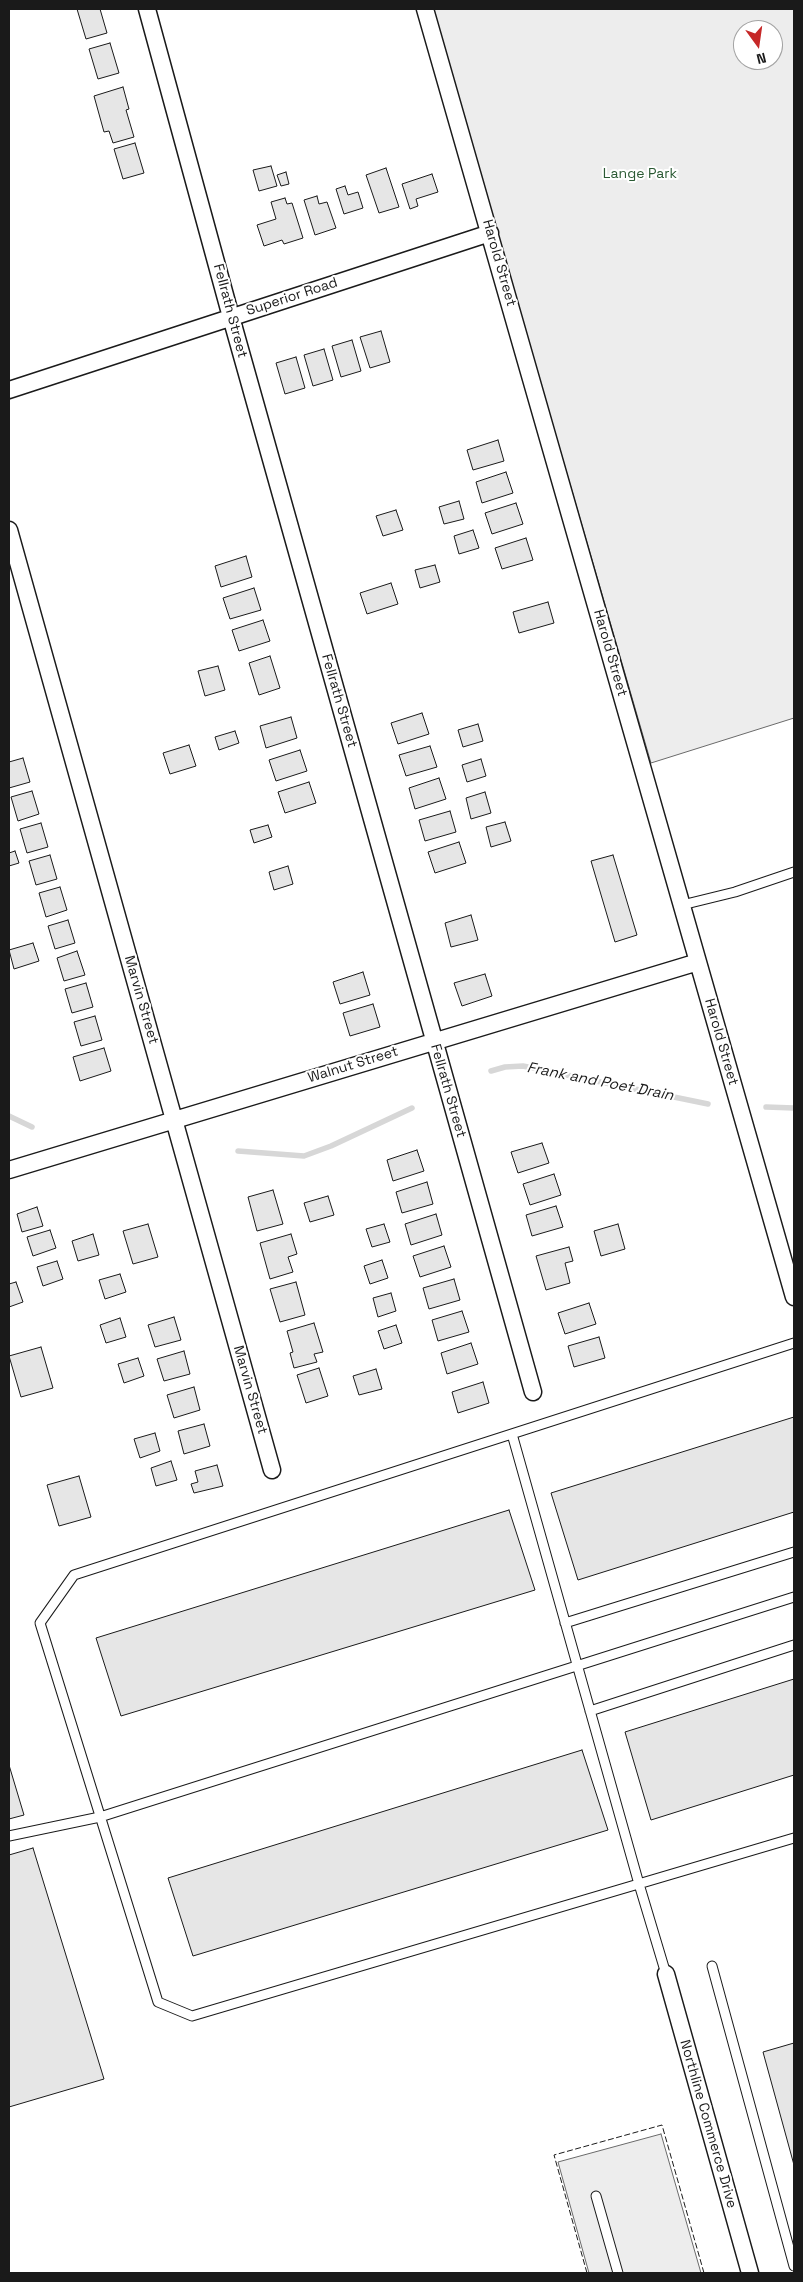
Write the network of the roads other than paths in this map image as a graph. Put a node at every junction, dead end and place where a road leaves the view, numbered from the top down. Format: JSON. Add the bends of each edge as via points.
{"nodes":[{"id":1,"x":147,"y":9,"type":"edge"},
{"id":2,"x":425,"y":9,"type":"edge"},
{"id":3,"x":490,"y":233,"type":"junction"},
{"id":4,"x":231,"y":317,"type":"junction"},
{"id":5,"x":9,"y":390,"type":"edge"},
{"id":6,"x":9,"y":530,"type":"edge"},
{"id":7,"x":794,"y":872,"type":"edge"},
{"id":8,"x":682,"y":905,"type":"junction"},
{"id":9,"x":698,"y":962,"type":"junction"},
{"id":10,"x":434,"y":1041,"type":"junction"},
{"id":11,"x":174,"y":1120,"type":"junction"},
{"id":12,"x":9,"y":1170,"type":"edge"},
{"id":13,"x":794,"y":1297,"type":"edge"},
{"id":14,"x":794,"y":1343,"type":"edge"},
{"id":15,"x":533,"y":1392,"type":"dead end"},
{"id":16,"x":512,"y":1434,"type":"junction"},
{"id":17,"x":272,"y":1470,"type":"dead end"},
{"id":18,"x":794,"y":1552,"type":"edge"},
{"id":19,"x":794,"y":1597,"type":"edge"},
{"id":20,"x":565,"y":1623,"type":"junction"},
{"id":21,"x":794,"y":1645,"type":"edge"},
{"id":22,"x":577,"y":1666,"type":"junction"},
{"id":23,"x":590,"y":1711,"type":"junction"},
{"id":24,"x":100,"y":1817,"type":"junction"},
{"id":25,"x":9,"y":1836,"type":"edge"},
{"id":26,"x":794,"y":1838,"type":"edge"},
{"id":27,"x":639,"y":1884,"type":"junction"},
{"id":28,"x":712,"y":1966,"type":"dead end"},
{"id":29,"x":666,"y":1974,"type":"joint"},
{"id":30,"x":596,"y":2196,"type":"dead end"},
{"id":31,"x":794,"y":2266,"type":"edge"},
{"id":32,"x":618,"y":2273,"type":"edge"},
{"id":33,"x":750,"y":2273,"type":"edge"}],
"edges":[{"from":1,"to":4,"type":"street","name":"Fellrath Street"},
{"from":2,"to":3,"type":"street","name":"Harold Street"},
{"from":3,"to":4,"type":"street","name":"Superior Road"},
{"from":3,"to":8,"type":"street","name":"Harold Street"},
{"from":4,"to":5,"type":"street","name":"Superior Road"},
{"from":4,"to":10,"type":"street","name":"Fellrath Street"},
{"from":6,"to":11,"type":"street","name":"Marvin Street"},
{"from":7,"to":8,"type":"lane","via":[[735,892]]},
{"from":8,"to":9,"type":"street","name":"Harold Street"},
{"from":9,"to":10,"type":"street","name":"Walnut Street"},
{"from":9,"to":13,"type":"street","name":"Harold Street"},
{"from":10,"to":11,"type":"street","name":"Walnut Street"},
{"from":10,"to":15,"type":"street","name":"Fellrath Street"},
{"from":11,"to":12,"type":"street","name":"Walnut Street"},
{"from":11,"to":17,"type":"street","name":"Marvin Street"},
{"from":14,"to":16,"type":"lane"},
{"from":16,"to":20,"type":"lane"},
{"from":16,"to":24,"type":"lane","via":[[74,1575],[40,1623]]},
{"from":18,"to":20,"type":"lane"},
{"from":19,"to":22,"type":"lane"},
{"from":20,"to":22,"type":"lane"},
{"from":21,"to":23,"type":"lane"},
{"from":22,"to":23,"type":"lane"},
{"from":22,"to":24,"type":"lane"},
{"from":23,"to":27,"type":"lane"},
{"from":24,"to":25,"type":"lane"},
{"from":24,"to":27,"type":"lane","via":[[158,2002],[192,2016]]},
{"from":26,"to":27,"type":"lane"},
{"from":27,"to":29,"type":"lane"},
{"from":28,"to":31,"type":"lane"},
{"from":29,"to":33,"type":"street","name":"Northline Commerce Drive"},
{"from":30,"to":32,"type":"lane"}]}
